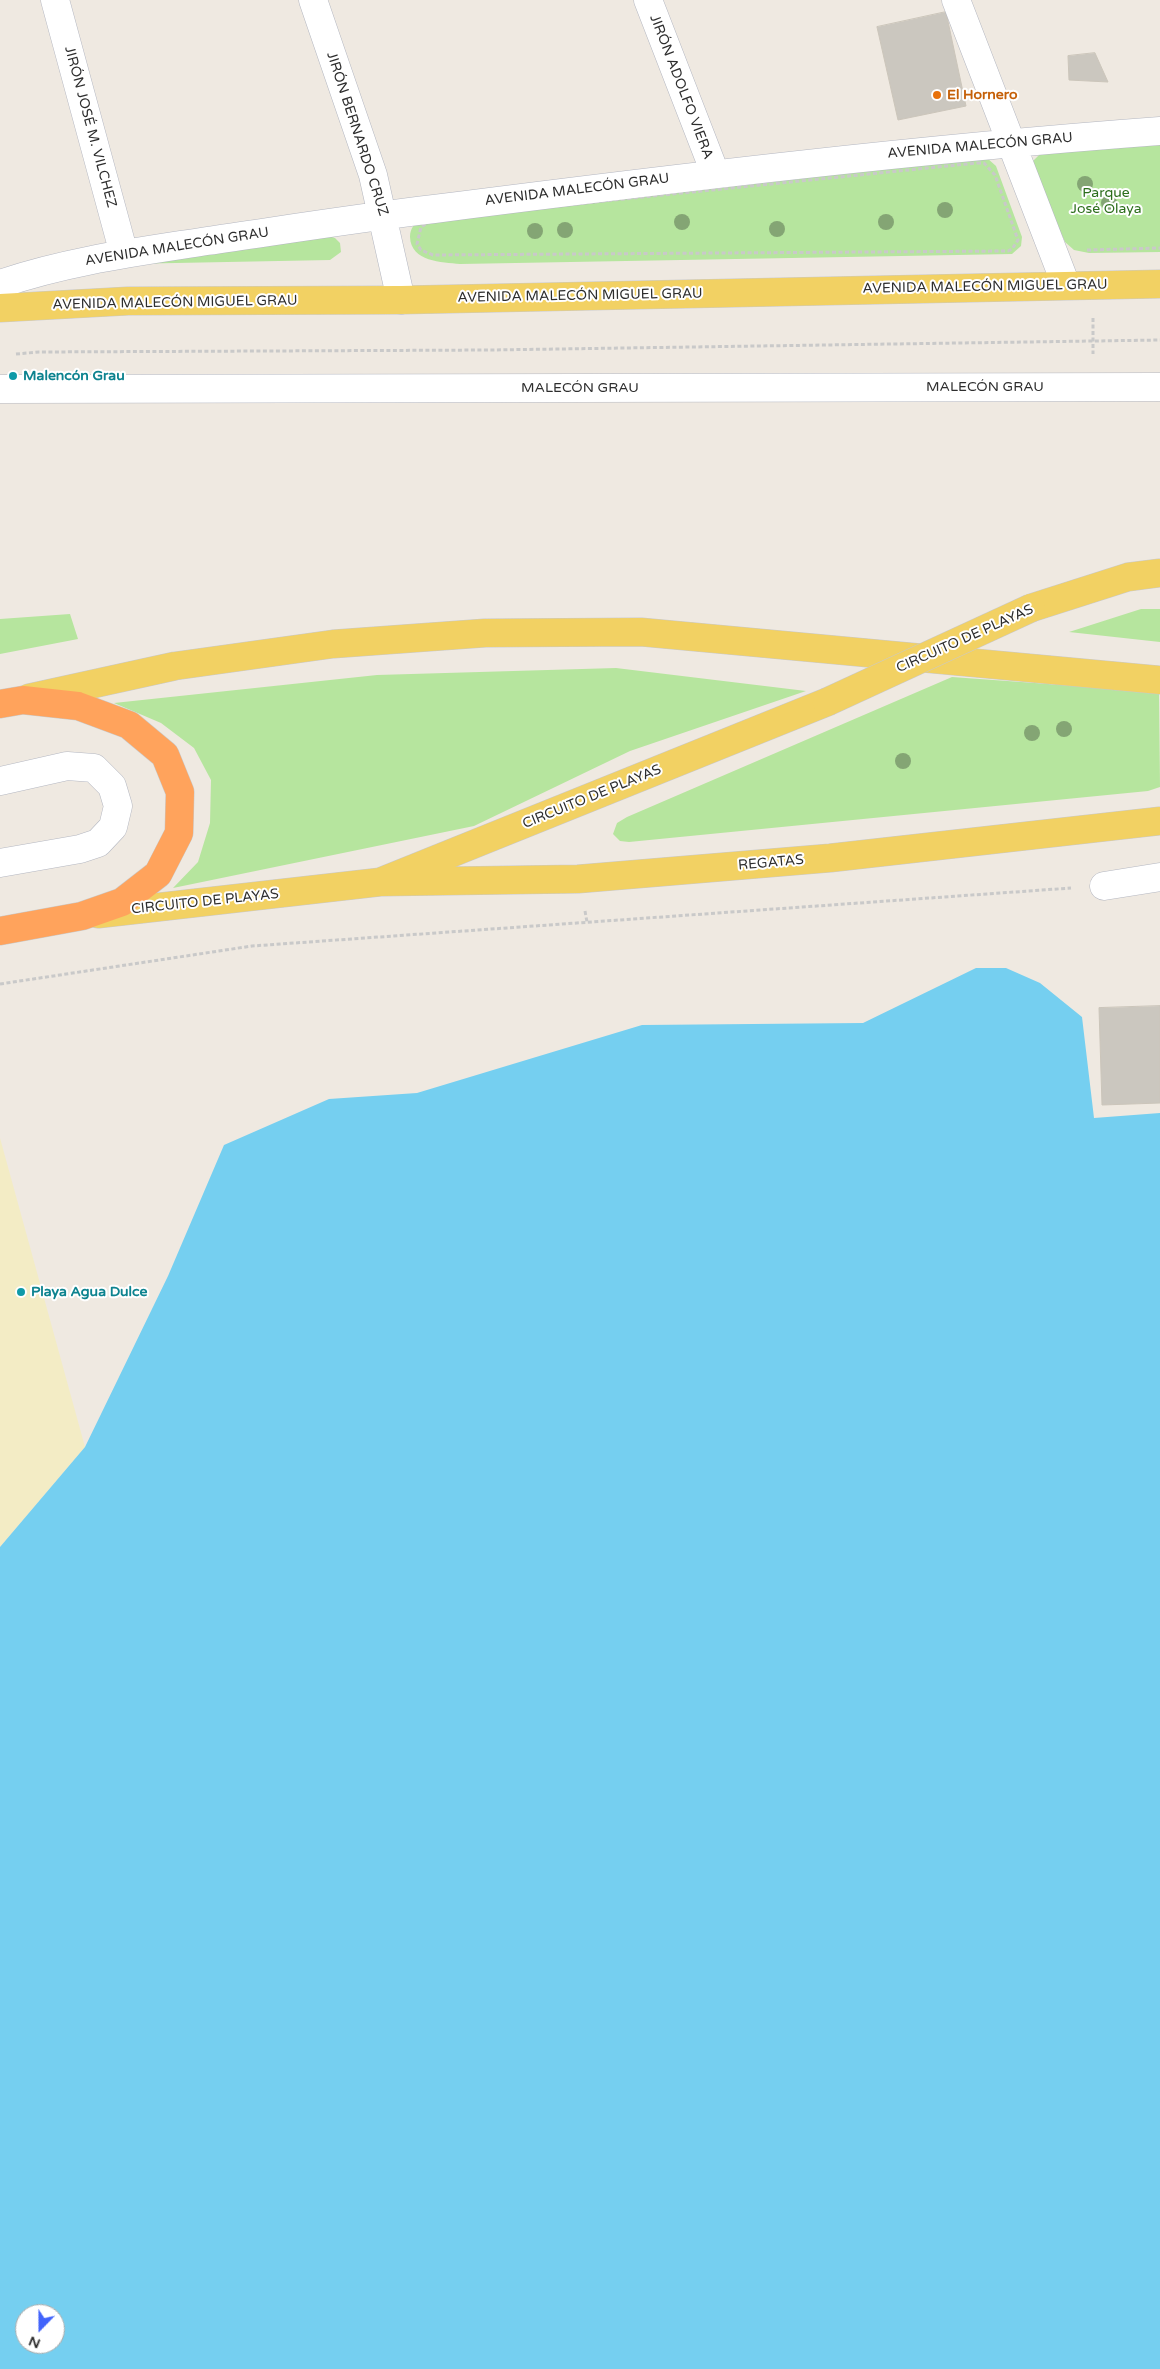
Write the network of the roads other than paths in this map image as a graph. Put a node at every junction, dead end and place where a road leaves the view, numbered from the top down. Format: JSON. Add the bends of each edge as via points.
{"nodes":[{"id":1,"x":55,"y":0,"type":"edge"},
{"id":2,"x":313,"y":0,"type":"edge"},
{"id":3,"x":648,"y":0,"type":"edge"},
{"id":4,"x":956,"y":0,"type":"edge"},
{"id":5,"x":1160,"y":131,"type":"edge"},
{"id":6,"x":1012,"y":142,"type":"junction"},
{"id":7,"x":715,"y":173,"type":"junction"},
{"id":8,"x":384,"y":215,"type":"junction"},
{"id":9,"x":124,"y":254,"type":"junction"},
{"id":10,"x":0,"y":284,"type":"edge"},
{"id":11,"x":1160,"y":284,"type":"edge"},
{"id":12,"x":1066,"y":285,"type":"junction"},
{"id":13,"x":401,"y":300,"type":"junction"},
{"id":14,"x":0,"y":308,"type":"edge"},
{"id":15,"x":1160,"y":387,"type":"edge"},
{"id":16,"x":0,"y":389,"type":"edge"},
{"id":17,"x":1160,"y":572,"type":"edge"},
{"id":18,"x":1160,"y":680,"type":"edge"},
{"id":19,"x":11,"y":702,"type":"edge"},
{"id":20,"x":0,"y":781,"type":"edge"},
{"id":21,"x":1160,"y":821,"type":"edge"},
{"id":22,"x":0,"y":863,"type":"edge"},
{"id":23,"x":1160,"y":878,"type":"edge"},
{"id":24,"x":380,"y":882,"type":"junction"},
{"id":25,"x":1104,"y":886,"type":"road end"},
{"id":26,"x":82,"y":916,"type":"junction"},
{"id":27,"x":0,"y":931,"type":"edge"}],
"edges":[{"from":1,"to":9,"type":"street","name":"JIRÓN JOSÉ M. VILCHEZ"},
{"from":2,"to":8,"type":"street","name":"JIRÓN BERNARDO CRUZ"},
{"from":3,"to":7,"type":"street","name":"JIRÓN ADOLFO VIERA"},
{"from":4,"to":6,"type":"street"},
{"from":5,"to":6,"type":"street","name":"AVENIDA MALECÓN GRAU"},
{"from":6,"to":7,"type":"street","name":"AVENIDA MALECÓN GRAU"},
{"from":6,"to":12,"type":"street"},
{"from":7,"to":8,"type":"street","name":"AVENIDA MALECÓN GRAU"},
{"from":8,"to":9,"type":"street","name":"AVENIDA MALECÓN GRAU"},
{"from":8,"to":13,"type":"street","name":"JIRÓN BERNARDO CRUZ"},
{"from":9,"to":10,"type":"street","name":"AVENIDA MALECÓN GRAU","via":[[34,272]]},
{"from":11,"to":12,"type":"main road","name":"AVENIDA MALECÓN MIGUEL GRAU"},
{"from":12,"to":13,"type":"main road","name":"AVENIDA MALECÓN MIGUEL GRAU"},
{"from":13,"to":14,"type":"main road","name":"AVENIDA MALECÓN MIGUEL GRAU","via":[[128,301]]},
{"from":15,"to":16,"type":"street","name":"MALECÓN GRAU"},
{"from":17,"to":24,"type":"main road","name":"CIRCUITO DE PLAYAS","bridge":true,"via":[[1128,577],[1031,608],[827,702]]},
{"from":18,"to":19,"type":"main road","via":[[642,632],[485,633],[333,644],[175,666]]},
{"from":19,"to":26,"type":"highway","via":[[78,706],[129,725],[164,755],[180,792],[179,833],[158,874],[122,902]]},
{"from":20,"to":22,"type":"street","via":[[68,766],[94,768],[112,786],[118,806],[113,827],[98,843]]},
{"from":21,"to":24,"type":"main road","name":"REGATAS","via":[[830,858],[578,879]]},
{"from":23,"to":25,"type":"street"},
{"from":24,"to":26,"type":"main road","name":"CIRCUITO DE PLAYAS"},
{"from":26,"to":27,"type":"highway","name":"CIRCUITO DE PLAYAS"}]}
